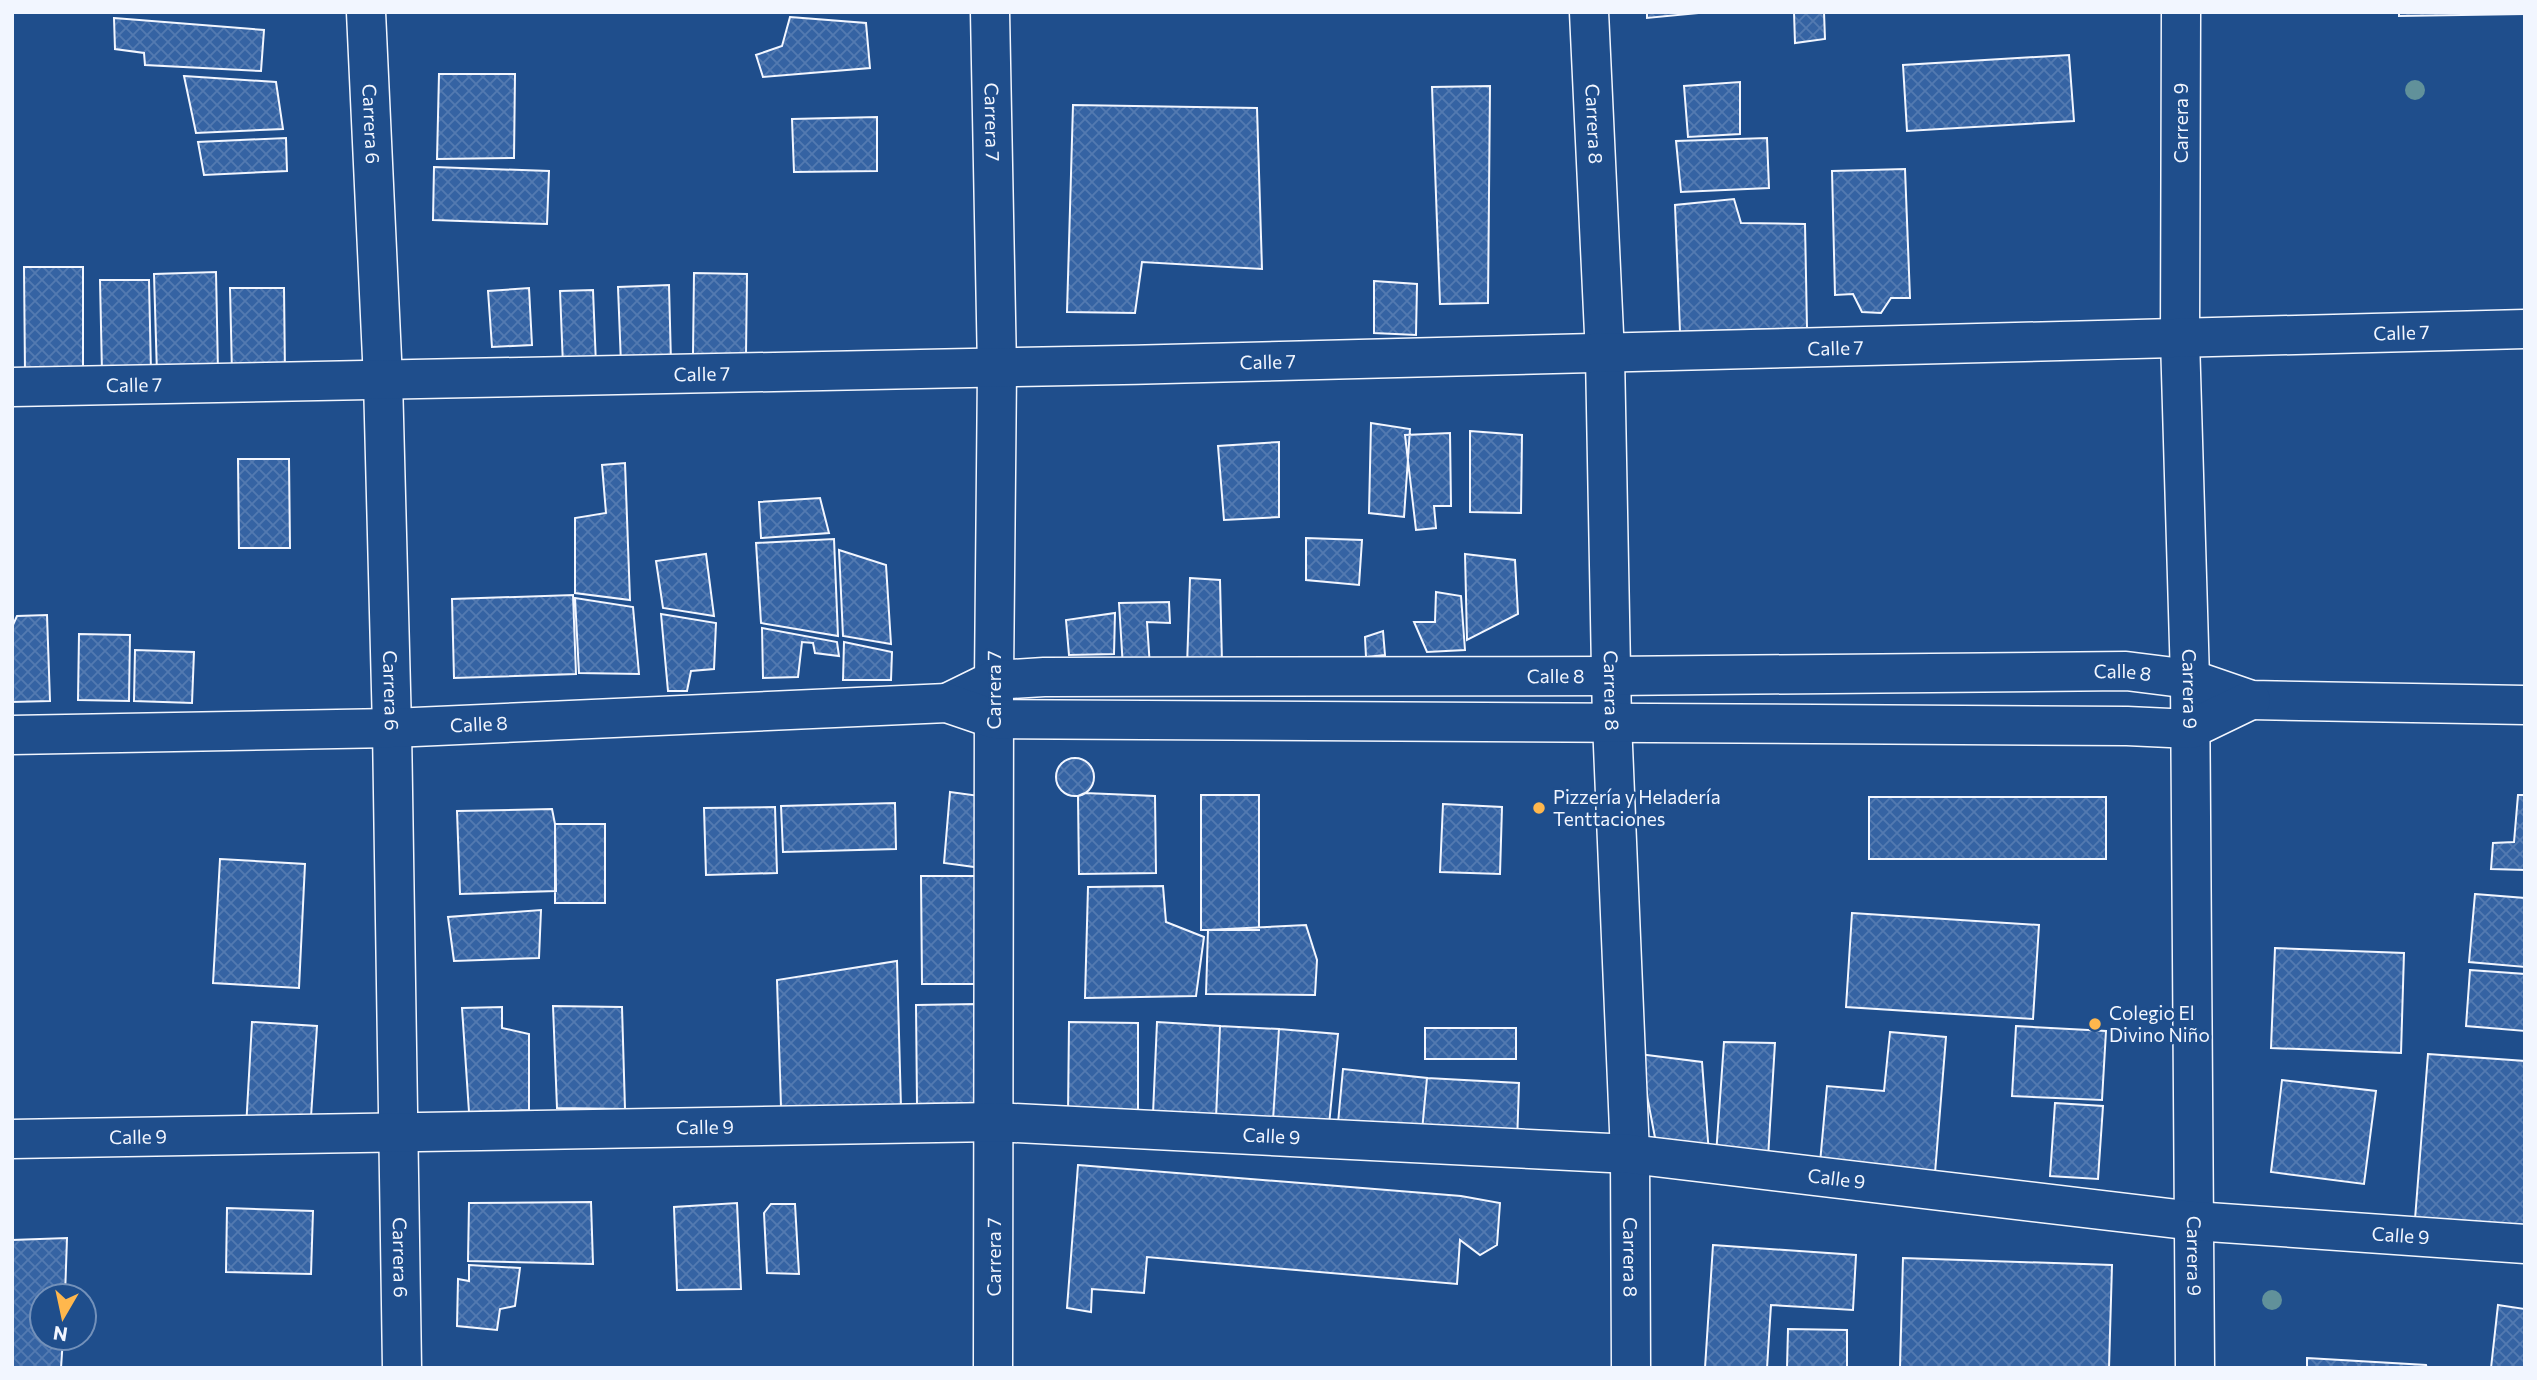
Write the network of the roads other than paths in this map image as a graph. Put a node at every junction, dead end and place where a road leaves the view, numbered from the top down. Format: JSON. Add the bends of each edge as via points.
{"nodes":[{"id":1,"x":366,"y":12,"type":"edge"},
{"id":2,"x":990,"y":12,"type":"edge"},
{"id":3,"x":1589,"y":12,"type":"edge"},
{"id":4,"x":2181,"y":12,"type":"edge"},
{"id":5,"x":2525,"y":329,"type":"edge"},
{"id":6,"x":2180,"y":339,"type":"junction"},
{"id":7,"x":1605,"y":355,"type":"junction"},
{"id":8,"x":997,"y":369,"type":"junction"},
{"id":9,"x":383,"y":380,"type":"junction"},
{"id":10,"x":12,"y":387,"type":"edge"},
{"id":11,"x":1611,"y":676,"type":"junction"},
{"id":12,"x":2190,"y":679,"type":"junction"},
{"id":13,"x":994,"y":680,"type":"junction"},
{"id":14,"x":2251,"y":700,"type":"junction"},
{"id":15,"x":947,"y":704,"type":"junction"},
{"id":16,"x":2525,"y":705,"type":"edge"},
{"id":17,"x":994,"y":719,"type":"junction"},
{"id":18,"x":1612,"y":722,"type":"junction"},
{"id":19,"x":392,"y":728,"type":"junction"},
{"id":20,"x":2190,"y":729,"type":"junction"},
{"id":21,"x":12,"y":735,"type":"edge"},
{"id":22,"x":995,"y":1122,"type":"junction"},
{"id":23,"x":399,"y":1132,"type":"junction"},
{"id":24,"x":12,"y":1139,"type":"edge"},
{"id":25,"x":1630,"y":1154,"type":"junction"},
{"id":26,"x":2194,"y":1221,"type":"junction"},
{"id":27,"x":2525,"y":1244,"type":"edge"},
{"id":28,"x":402,"y":1368,"type":"edge"},
{"id":29,"x":993,"y":1368,"type":"edge"},
{"id":30,"x":1631,"y":1368,"type":"edge"},
{"id":31,"x":2195,"y":1368,"type":"edge"}],
"edges":[{"from":1,"to":9,"type":"street","name":"Carrera 6"},
{"from":2,"to":8,"type":"street","name":"Carrera 7"},
{"from":3,"to":7,"type":"street","name":"Carrera 8"},
{"from":4,"to":6,"type":"street","name":"Carrera 9"},
{"from":5,"to":6,"type":"street","name":"Calle 7"},
{"from":6,"to":7,"type":"street","name":"Calle 7"},
{"from":6,"to":12,"type":"street","name":"Carrera 9"},
{"from":7,"to":8,"type":"street","name":"Calle 7"},
{"from":7,"to":11,"type":"street","name":"Carrera 8"},
{"from":8,"to":9,"type":"street","name":"Calle 7"},
{"from":8,"to":13,"type":"street","name":"Carrera 7"},
{"from":9,"to":10,"type":"street","name":"Calle 7"},
{"from":9,"to":19,"type":"street","name":"Carrera 6"},
{"from":11,"to":12,"type":"street","name":"Calle 8","via":[[2126,671]]},
{"from":11,"to":13,"type":"street","name":"Calle 8"},
{"from":11,"to":18,"type":"street","name":"Carrera 8"},
{"from":12,"to":14,"type":"street","name":"Calle 8"},
{"from":12,"to":20,"type":"street","name":"Carrera 9"},
{"from":13,"to":15,"type":"street","name":"Calle 8"},
{"from":13,"to":17,"type":"street","name":"Carrera 7"},
{"from":14,"to":16,"type":"street","name":"Calle 8"},
{"from":14,"to":20,"type":"street","name":"Calle 8"},
{"from":15,"to":17,"type":"street","name":"Calle 8"},
{"from":15,"to":19,"type":"street","name":"Calle 8"},
{"from":17,"to":18,"type":"street","name":"Calle 8"},
{"from":17,"to":22,"type":"street","name":"Carrera 7"},
{"from":18,"to":20,"type":"street","name":"Calle 8"},
{"from":18,"to":25,"type":"street","name":"Carrera 8"},
{"from":19,"to":21,"type":"street","name":"Calle 8"},
{"from":19,"to":23,"type":"street","name":"Carrera 6"},
{"from":20,"to":26,"type":"street","name":"Carrera 9"},
{"from":22,"to":23,"type":"street","name":"Calle 9"},
{"from":22,"to":25,"type":"street","name":"Calle 9"},
{"from":22,"to":29,"type":"street","name":"Carrera 7"},
{"from":23,"to":24,"type":"street","name":"Calle 9"},
{"from":23,"to":28,"type":"street","name":"Carrera 6"},
{"from":25,"to":26,"type":"street","name":"Calle 9"},
{"from":25,"to":30,"type":"street","name":"Carrera 8"},
{"from":26,"to":27,"type":"street","name":"Calle 9"},
{"from":26,"to":31,"type":"street","name":"Carrera 9"}]}
